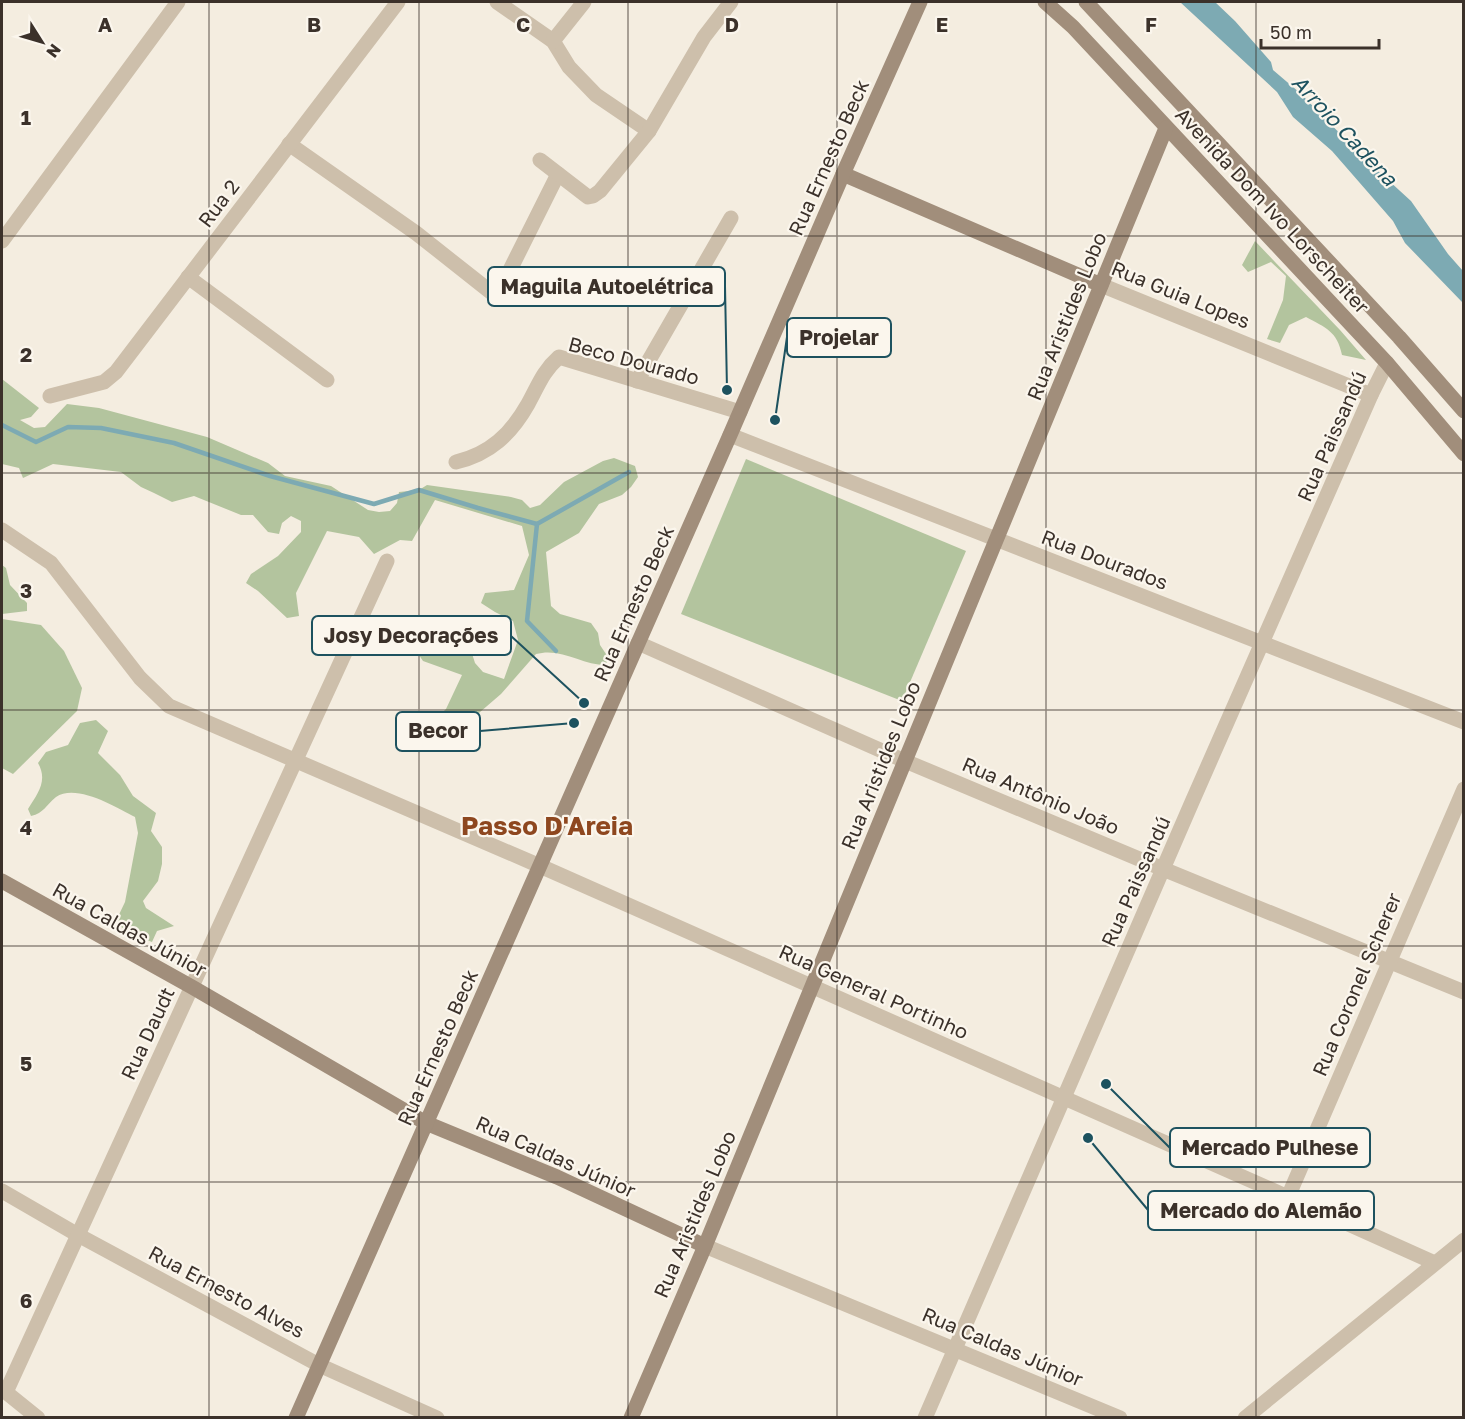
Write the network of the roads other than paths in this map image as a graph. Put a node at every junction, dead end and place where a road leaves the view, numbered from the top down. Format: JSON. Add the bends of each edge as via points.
{"nodes":[{"id":1,"x":178,"y":2,"type":"edge"},
{"id":2,"x":398,"y":2,"type":"edge"},
{"id":3,"x":497,"y":2,"type":"edge"},
{"id":4,"x":584,"y":2,"type":"edge"},
{"id":5,"x":731,"y":2,"type":"edge"},
{"id":6,"x":920,"y":2,"type":"edge"},
{"id":7,"x":1045,"y":2,"type":"edge"},
{"id":8,"x":1086,"y":2,"type":"edge"},
{"id":9,"x":553,"y":41,"type":"junction"},
{"id":10,"x":1166,"y":128,"type":"junction"},
{"id":11,"x":649,"y":131,"type":"junction"},
{"id":12,"x":289,"y":144,"type":"junction"},
{"id":13,"x":540,"y":160,"type":"dead end"},
{"id":14,"x":558,"y":174,"type":"junction"},
{"id":15,"x":843,"y":174,"type":"junction"},
{"id":16,"x":731,"y":218,"type":"dead end"},
{"id":17,"x":2,"y":241,"type":"edge"},
{"id":18,"x":188,"y":277,"type":"junction"},
{"id":19,"x":1101,"y":285,"type":"junction"},
{"id":20,"x":1388,"y":363,"type":"junction"},
{"id":21,"x":327,"y":380,"type":"dead end"},
{"id":22,"x":637,"y":381,"type":"junction"},
{"id":23,"x":1371,"y":394,"type":"junction"},
{"id":24,"x":50,"y":396,"type":"dead end"},
{"id":25,"x":1464,"y":411,"type":"edge"},
{"id":26,"x":740,"y":412,"type":"junction"},
{"id":27,"x":730,"y":435,"type":"junction"},
{"id":28,"x":1464,"y":454,"type":"edge"},
{"id":29,"x":456,"y":462,"type":"dead end"},
{"id":30,"x":2,"y":530,"type":"edge"},
{"id":31,"x":996,"y":539,"type":"junction"},
{"id":32,"x":387,"y":561,"type":"dead end"},
{"id":33,"x":638,"y":643,"type":"junction"},
{"id":34,"x":1262,"y":643,"type":"junction"},
{"id":35,"x":1464,"y":722,"type":"edge"},
{"id":36,"x":296,"y":761,"type":"junction"},
{"id":37,"x":905,"y":761,"type":"junction"},
{"id":38,"x":1464,"y":789,"type":"edge"},
{"id":39,"x":540,"y":866,"type":"junction"},
{"id":40,"x":1163,"y":869,"type":"junction"},
{"id":41,"x":2,"y":881,"type":"edge"},
{"id":42,"x":1389,"y":962,"type":"junction"},
{"id":43,"x":812,"y":986,"type":"junction"},
{"id":44,"x":192,"y":987,"type":"junction"},
{"id":45,"x":1464,"y":992,"type":"edge"},
{"id":46,"x":1063,"y":1098,"type":"junction"},
{"id":47,"x":426,"y":1123,"type":"junction"},
{"id":48,"x":2,"y":1191,"type":"edge"},
{"id":49,"x":1288,"y":1197,"type":"junction"},
{"id":50,"x":78,"y":1235,"type":"junction"},
{"id":51,"x":1464,"y":1240,"type":"edge"},
{"id":52,"x":705,"y":1246,"type":"junction"},
{"id":53,"x":1435,"y":1263,"type":"junction"},
{"id":54,"x":954,"y":1348,"type":"junction"},
{"id":55,"x":319,"y":1365,"type":"junction"},
{"id":56,"x":4,"y":1390,"type":"edge"},
{"id":57,"x":39,"y":1418,"type":"edge"},
{"id":58,"x":296,"y":1418,"type":"edge"},
{"id":59,"x":437,"y":1418,"type":"edge"},
{"id":60,"x":630,"y":1418,"type":"edge"},
{"id":61,"x":925,"y":1418,"type":"edge"},
{"id":62,"x":1120,"y":1418,"type":"edge"},
{"id":63,"x":1245,"y":1418,"type":"edge"}],
"edges":[{"from":1,"to":17,"type":"street"},
{"from":2,"to":12,"type":"street","name":"Rua 2"},
{"from":3,"to":9,"type":"street"},
{"from":4,"to":9,"type":"street"},
{"from":5,"to":11,"type":"street","via":[[704,37]]},
{"from":6,"to":15,"type":"street","name":"Rua Ernesto Beck"},
{"from":7,"to":10,"type":"street","name":"Avenida Dom Ivo Lorscheiter"},
{"from":8,"to":25,"type":"street","name":"Avenida Dom Ivo Lorscheiter","via":[[1400,337]]},
{"from":9,"to":11,"type":"street","via":[[596,95]]},
{"from":10,"to":19,"type":"street","name":"Rua Aristides Lobo"},
{"from":10,"to":20,"type":"street","name":"Avenida Dom Ivo Lorscheiter"},
{"from":11,"to":14,"type":"street","via":[[593,196],[588,197]]},
{"from":12,"to":14,"type":"street","via":[[492,292],[501,288]]},
{"from":12,"to":18,"type":"street","name":"Rua 2"},
{"from":13,"to":14,"type":"street"},
{"from":15,"to":19,"type":"street","name":"Rua Guia Lopes"},
{"from":15,"to":26,"type":"street","name":"Rua Ernesto Beck"},
{"from":16,"to":22,"type":"street"},
{"from":18,"to":21,"type":"street"},
{"from":18,"to":24,"type":"street","name":"Rua 2","via":[[116,372],[104,382]]},
{"from":19,"to":23,"type":"street","name":"Rua Guia Lopes"},
{"from":19,"to":31,"type":"street","name":"Rua Aristides Lobo"},
{"from":20,"to":23,"type":"street","name":"Rua Paissandú"},
{"from":20,"to":28,"type":"street","name":"Avenida Dom Ivo Lorscheiter"},
{"from":22,"to":26,"type":"street","name":"Beco Dourado"},
{"from":22,"to":29,"type":"street","name":"Beco Dourado","via":[[559,357],[500,440],[481,454]]},
{"from":23,"to":34,"type":"street","name":"Rua Paissandú"},
{"from":26,"to":27,"type":"street","name":"Rua Ernesto Beck"},
{"from":27,"to":31,"type":"street","name":"Rua Dourados"},
{"from":27,"to":33,"type":"street","name":"Rua Ernesto Beck"},
{"from":30,"to":36,"type":"street","name":"Rua General Portinho","via":[[51,563],[140,678],[169,706]]},
{"from":31,"to":34,"type":"street","name":"Rua Dourados"},
{"from":31,"to":37,"type":"street","name":"Rua Aristides Lobo"},
{"from":32,"to":36,"type":"street","name":"Rua Daudt"},
{"from":33,"to":37,"type":"street","name":"Rua Antônio João"},
{"from":33,"to":39,"type":"street","name":"Rua Ernesto Beck"},
{"from":34,"to":35,"type":"street","name":"Rua Dourados"},
{"from":34,"to":40,"type":"street","name":"Rua Paissandú"},
{"from":36,"to":39,"type":"street","name":"Rua General Portinho"},
{"from":36,"to":44,"type":"street","name":"Rua Daudt"},
{"from":37,"to":40,"type":"street","name":"Rua Antônio João"},
{"from":37,"to":43,"type":"street","name":"Rua Aristides Lobo"},
{"from":38,"to":42,"type":"street","name":"Rua Coronel Scherer"},
{"from":39,"to":43,"type":"street","name":"Rua General Portinho"},
{"from":39,"to":47,"type":"street","name":"Rua Ernesto Beck"},
{"from":40,"to":42,"type":"street","name":"Rua Antônio João"},
{"from":40,"to":46,"type":"street","name":"Rua Paissandú"},
{"from":41,"to":44,"type":"street","name":"Rua Caldas Júnior"},
{"from":42,"to":45,"type":"street","name":"Rua Antônio João"},
{"from":42,"to":49,"type":"street","name":"Rua Coronel Scherer"},
{"from":43,"to":46,"type":"street","name":"Rua General Portinho"},
{"from":43,"to":52,"type":"street","name":"Rua Aristides Lobo"},
{"from":44,"to":47,"type":"street","name":"Rua Caldas Júnior"},
{"from":44,"to":50,"type":"street","name":"Rua Daudt"},
{"from":46,"to":49,"type":"street","name":"Rua General Portinho"},
{"from":46,"to":54,"type":"street","name":"Rua Paissandú"},
{"from":47,"to":52,"type":"street","name":"Rua Caldas Júnior","via":[[557,1177]]},
{"from":47,"to":55,"type":"street","name":"Rua Ernesto Beck"},
{"from":48,"to":50,"type":"street","name":"Rua Ernesto Alves"},
{"from":49,"to":53,"type":"street","name":"Rua General Portinho"},
{"from":50,"to":55,"type":"street","name":"Rua Ernesto Alves"},
{"from":50,"to":56,"type":"street","name":"Rua Daudt"},
{"from":51,"to":53,"type":"street"},
{"from":52,"to":54,"type":"street","name":"Rua Caldas Júnior"},
{"from":52,"to":60,"type":"street","name":"Rua Aristides Lobo"},
{"from":53,"to":63,"type":"street"},
{"from":54,"to":61,"type":"street","name":"Rua Paissandú"},
{"from":54,"to":62,"type":"street","name":"Rua Caldas Júnior"},
{"from":55,"to":58,"type":"street","name":"Rua Ernesto Beck"},
{"from":55,"to":59,"type":"street","name":"Rua Ernesto Alves"},
{"from":56,"to":57,"type":"street"}]}
